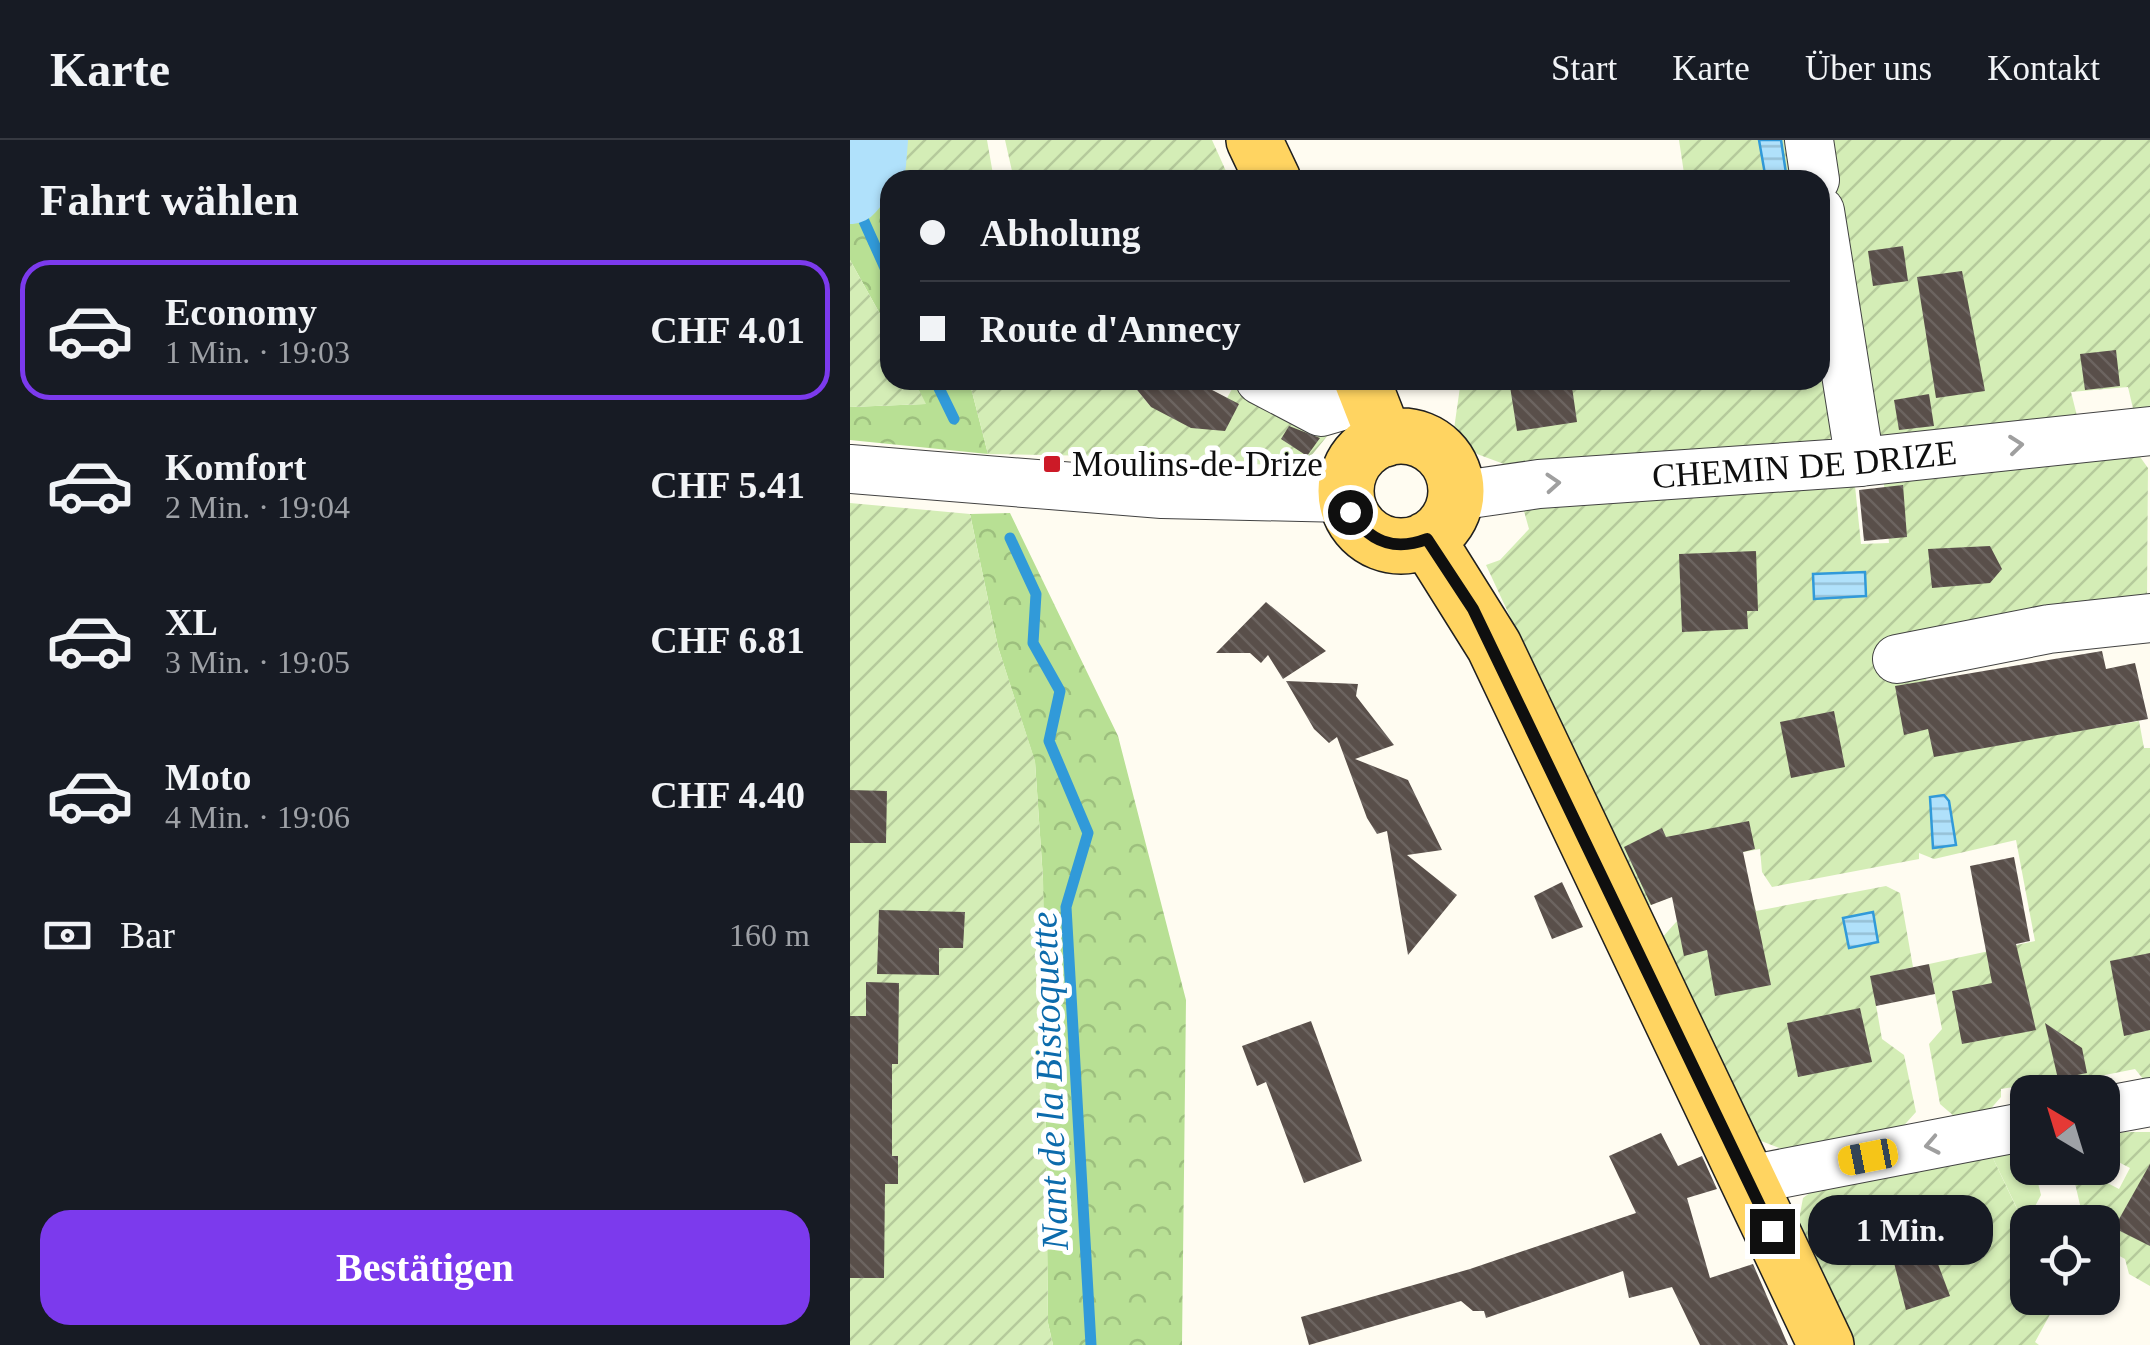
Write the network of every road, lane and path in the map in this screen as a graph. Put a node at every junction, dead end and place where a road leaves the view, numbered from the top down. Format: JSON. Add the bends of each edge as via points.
{"nodes":[{"id":1,"x":1254,"y":140,"type":"edge"},
{"id":2,"x":1809,"y":140,"type":"edge"},
{"id":3,"x":1268,"y":170,"type":"edge"},
{"id":4,"x":1814,"y":170,"type":"edge"},
{"id":5,"x":1830,"y":274,"type":"edge"},
{"id":6,"x":1279,"y":390,"type":"edge"},
{"id":7,"x":1372,"y":406,"type":"edge"},
{"id":8,"x":2150,"y":430,"type":"edge"},
{"id":9,"x":1860,"y":462,"type":"junction"},
{"id":10,"x":850,"y":468,"type":"edge"},
{"id":11,"x":1345,"y":498,"type":"junction"},
{"id":12,"x":1442,"y":518,"type":"junction"},
{"id":13,"x":2150,"y":618,"type":"edge"},
{"id":14,"x":1898,"y":659,"type":"dead end"},
{"id":15,"x":2150,"y":1102,"type":"edge"},
{"id":16,"x":2120,"y":1108,"type":"edge"},
{"id":17,"x":2010,"y":1129,"type":"edge"},
{"id":18,"x":1748,"y":1180,"type":"junction"},
{"id":19,"x":1826,"y":1345,"type":"edge"}],
"edges":[{"from":1,"to":3,"type":"main road"},
{"from":2,"to":4,"type":"street"},
{"from":5,"to":9,"type":"street"},
{"from":6,"to":7,"type":"street","via":[[1321,412]]},
{"from":7,"to":11,"type":"main road"},
{"from":7,"to":12,"type":"main road","via":[[1434,447],[1450,466]]},
{"from":9,"to":8,"type":"street","name":"CHEMIN DE DRIZE","one_way":true},
{"from":12,"to":9,"type":"street","name":"CHEMIN DE DRIZE","one_way":true,"via":[[1539,484]]},
{"from":10,"to":11,"type":"street","via":[[1181,495]]},
{"from":11,"to":12,"type":"main road","via":[[1361,529],[1392,545]]},
{"from":12,"to":18,"type":"main road","via":[[1494,646]]},
{"from":13,"to":14,"type":"street"},
{"from":15,"to":16,"type":"street"},
{"from":17,"to":18,"type":"street","one_way":true},
{"from":18,"to":19,"type":"main road"}]}
